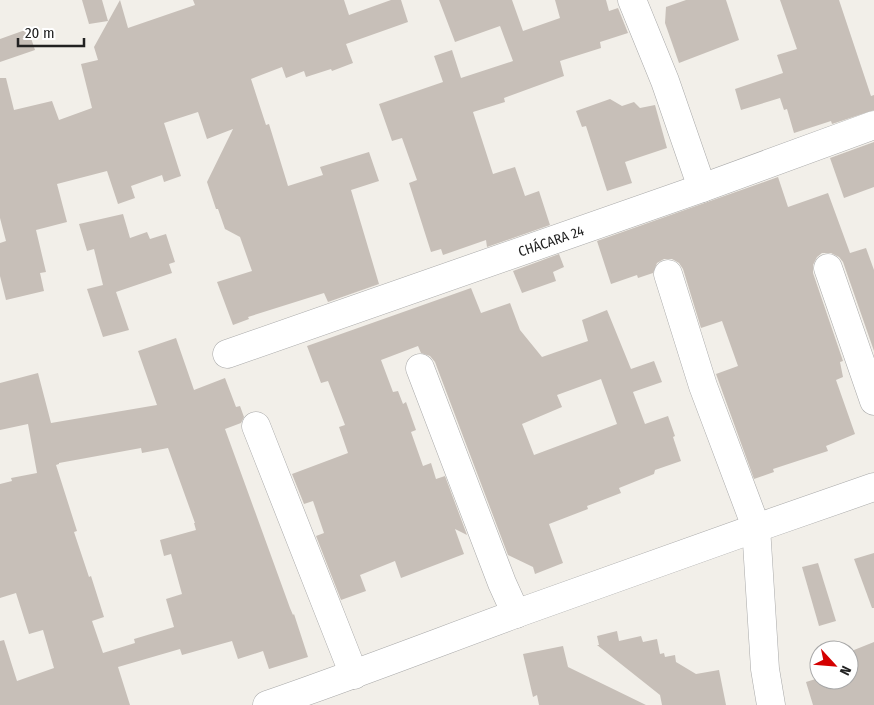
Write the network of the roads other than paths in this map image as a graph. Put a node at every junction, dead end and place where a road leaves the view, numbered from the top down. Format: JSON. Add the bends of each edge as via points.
{"nodes":[{"id":1,"x":632,"y":0,"type":"edge"},
{"id":2,"x":874,"y":125,"type":"edge"},
{"id":3,"x":702,"y":188,"type":"junction"},
{"id":4,"x":828,"y":268,"type":"dead end"},
{"id":5,"x":668,"y":274,"type":"dead end"},
{"id":6,"x":227,"y":354,"type":"dead end"},
{"id":7,"x":420,"y":368,"type":"dead end"},
{"id":8,"x":874,"y":401,"type":"edge"},
{"id":9,"x":256,"y":426,"type":"dead end"},
{"id":10,"x":874,"y":487,"type":"edge"},
{"id":11,"x":756,"y":528,"type":"junction"},
{"id":12,"x":516,"y":614,"type":"junction"},
{"id":13,"x":354,"y":675,"type":"junction"},
{"id":14,"x":267,"y":705,"type":"edge"},
{"id":15,"x":770,"y":705,"type":"edge"}],
"edges":[{"from":1,"to":3,"type":"street","via":[[665,81]]},
{"from":2,"to":3,"type":"street","name":"CHÁCARA 24"},
{"from":3,"to":6,"type":"street","name":"CHÁCARA 24"},
{"from":4,"to":8,"type":"street"},
{"from":5,"to":11,"type":"street","via":[[704,386]]},
{"from":7,"to":12,"type":"street"},
{"from":9,"to":13,"type":"street"},
{"from":10,"to":11,"type":"street"},
{"from":11,"to":12,"type":"street"},
{"from":11,"to":15,"type":"street"},
{"from":12,"to":13,"type":"street"},
{"from":13,"to":14,"type":"street"}]}
